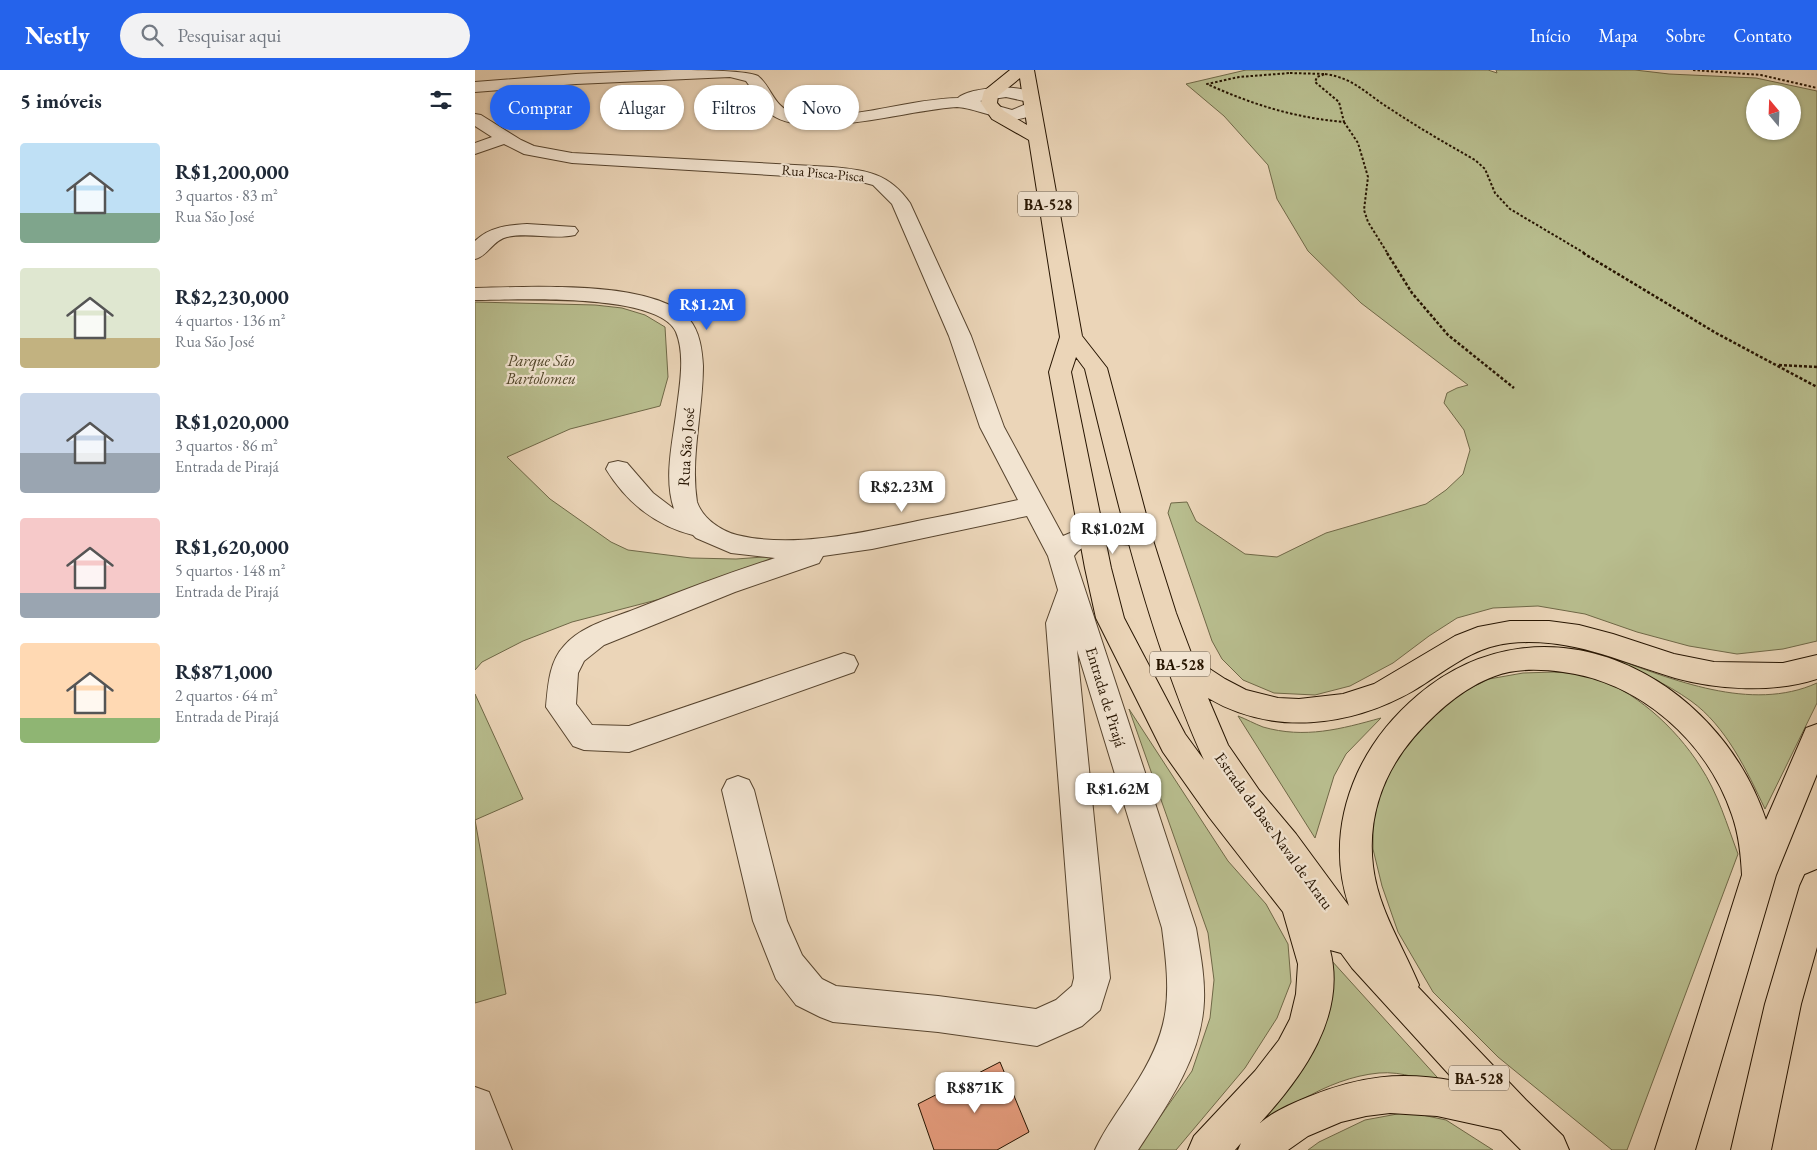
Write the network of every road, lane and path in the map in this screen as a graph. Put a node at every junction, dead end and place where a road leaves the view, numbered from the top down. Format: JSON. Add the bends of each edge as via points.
{"nodes":[{"id":1,"x":551,"y":70,"type":"edge"},
{"id":2,"x":1020,"y":70,"type":"edge"},
{"id":3,"x":1026,"y":70,"type":"edge"},
{"id":4,"x":1693,"y":70,"type":"edge"},
{"id":5,"x":1326,"y":74,"type":"junction"},
{"id":6,"x":576,"y":79,"type":"junction"},
{"id":7,"x":475,"y":87,"type":"edge"},
{"id":8,"x":1817,"y":88,"type":"edge"},
{"id":9,"x":992,"y":102,"type":"junction"},
{"id":10,"x":1030,"y":102,"type":"junction"},
{"id":11,"x":475,"y":119,"type":"edge"},
{"id":12,"x":1343,"y":122,"type":"junction"},
{"id":13,"x":1036,"y":137,"type":"junction"},
{"id":14,"x":505,"y":138,"type":"junction"},
{"id":15,"x":475,"y":149,"type":"edge"},
{"id":16,"x":568,"y":231,"type":"dead end"},
{"id":17,"x":475,"y":253,"type":"edge"},
{"id":18,"x":475,"y":294,"type":"edge"},
{"id":19,"x":1071,"y":337,"type":"junction"},
{"id":20,"x":1776,"y":365,"type":"junction"},
{"id":21,"x":1817,"y":367,"type":"edge"},
{"id":22,"x":1817,"y":386,"type":"edge"},
{"id":23,"x":1514,"y":388,"type":"dead end"},
{"id":24,"x":618,"y":469,"type":"dead end"},
{"id":25,"x":1034,"y":505,"type":"junction"},
{"id":26,"x":699,"y":527,"type":"junction"},
{"id":27,"x":1093,"y":537,"type":"junction"},
{"id":28,"x":1139,"y":538,"type":"junction"},
{"id":29,"x":861,"y":542,"type":"junction"},
{"id":30,"x":1061,"y":556,"type":"junction"},
{"id":31,"x":1072,"y":590,"type":"junction"},
{"id":32,"x":844,"y":664,"type":"dead end"},
{"id":33,"x":1181,"y":665,"type":"junction"},
{"id":34,"x":1817,"y":667,"type":"edge"},
{"id":35,"x":1817,"y":737,"type":"edge"},
{"id":36,"x":738,"y":790,"type":"dead end"},
{"id":37,"x":1759,"y":875,"type":"junction"},
{"id":38,"x":1817,"y":886,"type":"edge"},
{"id":39,"x":1297,"y":903,"type":"junction"},
{"id":40,"x":1363,"y":956,"type":"junction"},
{"id":41,"x":1410,"y":1004,"type":"junction"},
{"id":42,"x":475,"y":1106,"type":"edge"},
{"id":43,"x":1512,"y":1114,"type":"junction"},
{"id":44,"x":492,"y":1150,"type":"edge"},
{"id":45,"x":1115,"y":1150,"type":"edge"},
{"id":46,"x":1208,"y":1150,"type":"edge"},
{"id":47,"x":1258,"y":1150,"type":"edge"},
{"id":48,"x":1549,"y":1150,"type":"edge"},
{"id":49,"x":1675,"y":1150,"type":"edge"},
{"id":50,"x":1751,"y":1150,"type":"edge"}],
"edges":[{"from":1,"to":6,"type":"street"},
{"from":2,"to":9,"type":"main road"},
{"from":3,"to":10,"type":"main road","name":"Estrada da Base Naval de Aratu","number":"BA-528"},
{"from":4,"to":8,"type":"path","via":[[1761,75]]},
{"from":5,"to":12,"type":"path","via":[[1317,77],[1315,82],[1341,103]]},
{"from":5,"to":12,"type":"path","via":[[1279,72],[1245,75],[1207,84],[1298,117]]},
{"from":5,"to":20,"type":"path","via":[[1354,81],[1375,100],[1475,160],[1485,169],[1495,193],[1510,208],[1716,334]]},
{"from":6,"to":7,"type":"street"},
{"from":6,"to":9,"type":"street","via":[[737,73],[752,78],[768,104],[781,113],[806,119],[939,104]]},
{"from":9,"to":10,"type":"street","via":[[1005,114],[1028,110]]},
{"from":9,"to":13,"type":"main road","via":[[1005,120]]},
{"from":10,"to":13,"type":"main road","name":"Estrada da Base Naval de Aratu","number":"BA-528"},
{"from":11,"to":14,"type":"street","name":"Rua Pisca-Pisca"},
{"from":12,"to":23,"type":"path","via":[[1358,143],[1363,157],[1368,177],[1364,210],[1368,222],[1412,293],[1448,335]]},
{"from":13,"to":19,"type":"main road","name":"Estrada da Base Naval de Aratu","number":"BA-528"},
{"from":14,"to":15,"type":"street"},
{"from":14,"to":25,"type":"street","name":"Rua Pisca-Pisca","via":[[530,150],[572,158],[832,172],[872,178],[883,183],[901,204],[960,336],[992,427]]},
{"from":16,"to":17,"type":"street","via":[[500,233],[489,238]]},
{"from":18,"to":26,"type":"street","name":"Rua São José","via":[[625,298],[647,303],[681,322],[688,334],[692,379],[683,499],[688,513]]},
{"from":19,"to":27,"type":"main road","via":[[1060,372]]},
{"from":19,"to":28,"type":"main road","name":"Estrada da Base Naval de Aratu","number":"BA-528","via":[[1096,368]]},
{"from":20,"to":21,"type":"path"},
{"from":20,"to":22,"type":"path"},
{"from":24,"to":26,"type":"street","via":[[665,517]]},
{"from":25,"to":29,"type":"street","name":"Rua São José"},
{"from":25,"to":30,"type":"street","name":"Rua Pisca-Pisca"},
{"from":26,"to":29,"type":"street","name":"Rua São José","via":[[720,540],[744,547],[815,548]]},
{"from":27,"to":28,"type":"street","via":[[1126,533]]},
{"from":27,"to":30,"type":"street","via":[[1067,544]]},
{"from":27,"to":39,"type":"main road","via":[[1111,618],[1174,744]]},
{"from":28,"to":33,"type":"main road","name":"Estrada da Base Naval de Aratu","number":"BA-528"},
{"from":29,"to":32,"type":"street","via":[[725,585],[595,637],[573,654],[564,673],[561,707],[584,737],[629,739]]},
{"from":30,"to":31,"type":"street","name":"Entrada de Pirajá"},
{"from":31,"to":36,"type":"street","via":[[1059,623],[1092,978],[1087,997],[1069,1013],[1037,1028],[833,1004],[809,992],[789,967],[770,921]]},
{"from":31,"to":45,"type":"street","name":"Entrada de Pirajá","via":[[1179,928],[1186,975],[1185,1011],[1178,1042],[1164,1076]]},
{"from":33,"to":34,"type":"main road","via":[[1209,686],[1237,699],[1288,711],[1338,708],[1384,693],[1461,644],[1501,633],[1580,636],[1687,669],[1741,676],[1802,673]]},
{"from":33,"to":40,"type":"main road","name":"Estrada da Base Naval de Aratu","number":"BA-528","via":[[1216,754]]},
{"from":35,"to":37,"type":"main road"},
{"from":37,"to":41,"type":"main road","via":[[1748,814],[1731,777],[1706,740],[1663,699],[1625,675],[1575,660],[1515,660],[1488,666],[1463,678],[1438,696],[1394,737],[1361,798],[1355,830],[1359,882],[1365,906]]},
{"from":37,"to":49,"type":"main road"},
{"from":38,"to":50,"type":"main road","via":[[1783,1004]]},
{"from":39,"to":40,"type":"main road"},
{"from":39,"to":46,"type":"main road","via":[[1316,973],[1314,999],[1305,1025],[1288,1061]]},
{"from":40,"to":41,"type":"main road","name":"Estrada da Base Naval de Aratu","number":"BA-528"},
{"from":41,"to":43,"type":"main road","name":"Estrada da Base Naval de Aratu","number":"BA-528"},
{"from":42,"to":44,"type":"street"},
{"from":43,"to":47,"type":"main road","via":[[1439,1096],[1402,1092],[1329,1107],[1289,1125]]},
{"from":43,"to":48,"type":"main road","name":"Estrada da Base Naval de Aratu","number":"BA-528"}]}
